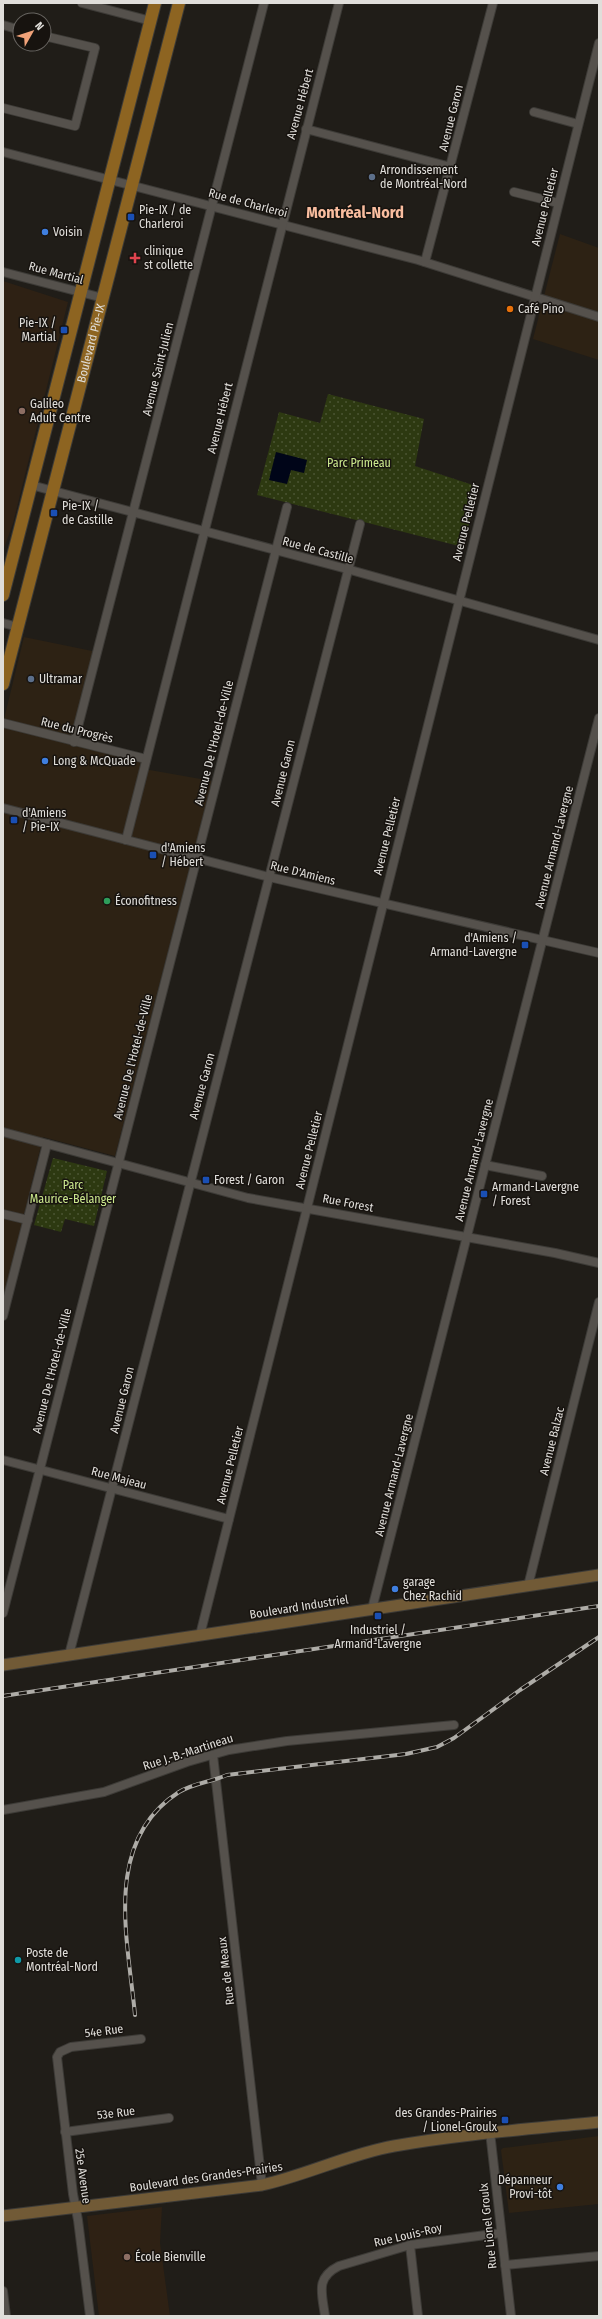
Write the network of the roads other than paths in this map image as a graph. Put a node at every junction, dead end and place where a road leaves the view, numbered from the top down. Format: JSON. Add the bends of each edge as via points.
{"nodes":[{"id":1,"x":82,"y":3,"type":"edge"},
{"id":2,"x":155,"y":3,"type":"edge"},
{"id":3,"x":179,"y":3,"type":"edge"},
{"id":4,"x":264,"y":3,"type":"edge"},
{"id":5,"x":339,"y":3,"type":"edge"},
{"id":6,"x":493,"y":3,"type":"edge"},
{"id":7,"x":151,"y":21,"type":"junction"},
{"id":8,"x":52,"y":38,"type":"edge"},
{"id":9,"x":599,"y":43,"type":"edge"},
{"id":10,"x":3,"y":108,"type":"edge"},
{"id":11,"x":534,"y":112,"type":"dead end"},
{"id":12,"x":578,"y":124,"type":"junction"},
{"id":13,"x":306,"y":129,"type":"junction"},
{"id":14,"x":3,"y":152,"type":"edge"},
{"id":15,"x":451,"y":167,"type":"junction"},
{"id":16,"x":110,"y":180,"type":"junction"},
{"id":17,"x":132,"y":184,"type":"junction"},
{"id":18,"x":514,"y":192,"type":"dead end"},
{"id":19,"x":558,"y":203,"type":"junction"},
{"id":20,"x":212,"y":206,"type":"junction"},
{"id":21,"x":282,"y":225,"type":"junction"},
{"id":22,"x":425,"y":262,"type":"junction"},
{"id":23,"x":3,"y":272,"type":"edge"},
{"id":24,"x":81,"y":292,"type":"junction"},
{"id":25,"x":535,"y":297,"type":"junction"},
{"id":26,"x":103,"y":298,"type":"junction"},
{"id":27,"x":599,"y":317,"type":"edge"},
{"id":28,"x":31,"y":485,"type":"junction"},
{"id":29,"x":53,"y":491,"type":"junction"},
{"id":30,"x":287,"y":508,"type":"dead end"},
{"id":31,"x":133,"y":513,"type":"junction"},
{"id":32,"x":360,"y":524,"type":"dead end"},
{"id":33,"x":204,"y":532,"type":"junction"},
{"id":34,"x":275,"y":550,"type":"junction"},
{"id":35,"x":347,"y":569,"type":"junction"},
{"id":36,"x":3,"y":595,"type":"edge"},
{"id":37,"x":459,"y":600,"type":"junction"},
{"id":38,"x":3,"y":623,"type":"edge"},
{"id":39,"x":18,"y":627,"type":"junction"},
{"id":40,"x":599,"y":640,"type":"edge"},
{"id":41,"x":3,"y":684,"type":"edge"},
{"id":42,"x":599,"y":718,"type":"edge"},
{"id":43,"x":3,"y":723,"type":"edge"},
{"id":44,"x":74,"y":742,"type":"junction"},
{"id":45,"x":146,"y":759,"type":"junction"},
{"id":46,"x":3,"y":808,"type":"edge"},
{"id":47,"x":126,"y":840,"type":"junction"},
{"id":48,"x":197,"y":858,"type":"junction"},
{"id":49,"x":269,"y":877,"type":"junction"},
{"id":50,"x":383,"y":904,"type":"junction"},
{"id":51,"x":542,"y":941,"type":"junction"},
{"id":52,"x":599,"y":953,"type":"edge"},
{"id":53,"x":3,"y":1132,"type":"edge"},
{"id":54,"x":47,"y":1144,"type":"junction"},
{"id":55,"x":118,"y":1164,"type":"junction"},
{"id":56,"x":485,"y":1165,"type":"junction"},
{"id":57,"x":542,"y":1176,"type":"dead end"},
{"id":58,"x":190,"y":1183,"type":"junction"},
{"id":59,"x":307,"y":1208,"type":"junction"},
{"id":60,"x":3,"y":1214,"type":"edge"},
{"id":61,"x":28,"y":1220,"type":"junction"},
{"id":62,"x":466,"y":1237,"type":"junction"},
{"id":63,"x":599,"y":1263,"type":"edge"},
{"id":64,"x":599,"y":1302,"type":"edge"},
{"id":65,"x":3,"y":1316,"type":"edge"},
{"id":66,"x":3,"y":1460,"type":"edge"},
{"id":67,"x":39,"y":1470,"type":"junction"},
{"id":68,"x":111,"y":1489,"type":"junction"},
{"id":69,"x":229,"y":1519,"type":"junction"},
{"id":70,"x":599,"y":1575,"type":"edge"},
{"id":71,"x":528,"y":1586,"type":"junction"},
{"id":72,"x":372,"y":1609,"type":"junction"},
{"id":73,"x":3,"y":1613,"type":"edge"},
{"id":74,"x":200,"y":1635,"type":"junction"},
{"id":75,"x":69,"y":1655,"type":"junction"},
{"id":76,"x":3,"y":1665,"type":"edge"},
{"id":77,"x":454,"y":1725,"type":"dead end"},
{"id":78,"x":213,"y":1755,"type":"junction"},
{"id":79,"x":3,"y":1810,"type":"edge"},
{"id":80,"x":141,"y":2039,"type":"dead end"},
{"id":81,"x":71,"y":2047,"type":"joint"},
{"id":82,"x":169,"y":2118,"type":"dead end"},
{"id":83,"x":599,"y":2122,"type":"edge"},
{"id":84,"x":65,"y":2132,"type":"junction"},
{"id":85,"x":490,"y":2132,"type":"junction"},
{"id":86,"x":262,"y":2185,"type":"junction"},
{"id":87,"x":76,"y":2207,"type":"junction"},
{"id":88,"x":3,"y":2216,"type":"edge"},
{"id":89,"x":501,"y":2233,"type":"junction"},
{"id":90,"x":410,"y":2245,"type":"junction"},
{"id":91,"x":599,"y":2256,"type":"edge"},
{"id":92,"x":505,"y":2265,"type":"junction"},
{"id":93,"x":3,"y":2297,"type":"edge"},
{"id":94,"x":6,"y":2316,"type":"edge"},
{"id":95,"x":90,"y":2316,"type":"edge"},
{"id":96,"x":325,"y":2316,"type":"edge"},
{"id":97,"x":418,"y":2316,"type":"edge"},
{"id":98,"x":511,"y":2316,"type":"edge"}],
"edges":[{"from":1,"to":7,"type":"street"},
{"from":2,"to":7,"type":"main road","name":"Boulevard Pie-IX"},
{"from":3,"to":17,"type":"main road","name":"Boulevard Pie-IX"},
{"from":4,"to":20,"type":"street","name":"Avenue Saint-Julien"},
{"from":5,"to":13,"type":"street","name":"Avenue Hébert"},
{"from":6,"to":15,"type":"street","name":"Avenue Garon"},
{"from":7,"to":16,"type":"main road","name":"Boulevard Pie-IX"},
{"from":8,"to":10,"type":"street","via":[[95,48],[75,126]]},
{"from":9,"to":12,"type":"street","name":"Avenue Pelletier"},
{"from":11,"to":12,"type":"street"},
{"from":12,"to":19,"type":"street","name":"Avenue Pelletier"},
{"from":13,"to":15,"type":"street"},
{"from":13,"to":21,"type":"street","name":"Avenue Hébert"},
{"from":14,"to":16,"type":"street","name":"Rue de Charleroi"},
{"from":15,"to":22,"type":"street","name":"Avenue Garon"},
{"from":16,"to":17,"type":"street","name":"Rue de Charleroi"},
{"from":16,"to":24,"type":"main road","name":"Boulevard Pie-IX"},
{"from":17,"to":20,"type":"street","name":"Rue de Charleroi"},
{"from":17,"to":26,"type":"main road","name":"Boulevard Pie-IX"},
{"from":18,"to":19,"type":"street"},
{"from":19,"to":25,"type":"street","name":"Avenue Pelletier"},
{"from":20,"to":21,"type":"street","name":"Rue de Charleroi"},
{"from":20,"to":31,"type":"street","name":"Avenue Saint-Julien"},
{"from":21,"to":22,"type":"street","name":"Rue de Charleroi"},
{"from":21,"to":33,"type":"street","name":"Avenue Hébert"},
{"from":22,"to":25,"type":"street","name":"Rue de Charleroi"},
{"from":23,"to":24,"type":"street","name":"Rue Martial"},
{"from":24,"to":26,"type":"street","name":"Rue Martial"},
{"from":24,"to":28,"type":"main road","name":"Boulevard Pie-IX"},
{"from":25,"to":27,"type":"street","name":"Rue de Charleroi"},
{"from":25,"to":37,"type":"street","name":"Avenue Pelletier"},
{"from":26,"to":29,"type":"main road","name":"Boulevard Pie-IX"},
{"from":28,"to":29,"type":"street","name":"Rue de Castille"},
{"from":28,"to":36,"type":"main road","name":"Boulevard Pie-IX"},
{"from":29,"to":31,"type":"street","name":"Rue de Castille"},
{"from":29,"to":39,"type":"main road","name":"Boulevard Pie-IX"},
{"from":30,"to":34,"type":"street","name":"Avenue De l'Hotel-de-Ville"},
{"from":31,"to":33,"type":"street","name":"Rue de Castille"},
{"from":31,"to":44,"type":"street","name":"Avenue Saint-Julien"},
{"from":32,"to":35,"type":"street","name":"Avenue Garon"},
{"from":33,"to":34,"type":"street","name":"Rue de Castille"},
{"from":33,"to":45,"type":"street","name":"Avenue Hébert"},
{"from":34,"to":35,"type":"street","name":"Rue de Castille"},
{"from":34,"to":48,"type":"street","name":"Avenue De l'Hotel-de-Ville"},
{"from":35,"to":37,"type":"street","name":"Rue de Castille"},
{"from":35,"to":49,"type":"street","name":"Avenue Garon"},
{"from":37,"to":40,"type":"street","name":"Rue de Castille"},
{"from":37,"to":50,"type":"street","name":"Avenue Pelletier"},
{"from":38,"to":39,"type":"street"},
{"from":39,"to":41,"type":"main road","name":"Boulevard Pie-IX"},
{"from":42,"to":51,"type":"street","name":"Avenue Armand-Lavergne"},
{"from":43,"to":44,"type":"street","name":"Rue du Progrès"},
{"from":44,"to":45,"type":"street","name":"Rue du Progrès"},
{"from":45,"to":47,"type":"street","name":"Avenue Hébert"},
{"from":46,"to":47,"type":"street","name":"Rue D'Amiens"},
{"from":47,"to":48,"type":"street","name":"Rue D'Amiens"},
{"from":48,"to":49,"type":"street","name":"Rue D'Amiens"},
{"from":48,"to":55,"type":"street","name":"Avenue De l'Hotel-de-Ville"},
{"from":49,"to":50,"type":"street","name":"Rue D'Amiens"},
{"from":49,"to":58,"type":"street","name":"Avenue Garon"},
{"from":50,"to":51,"type":"street","name":"Rue D'Amiens"},
{"from":50,"to":59,"type":"street","name":"Avenue Pelletier"},
{"from":51,"to":52,"type":"street","name":"Rue D'Amiens"},
{"from":51,"to":56,"type":"street","name":"Avenue Armand-Lavergne"},
{"from":53,"to":54,"type":"street","name":"Rue Forest"},
{"from":54,"to":55,"type":"street","name":"Rue Forest"},
{"from":54,"to":61,"type":"street"},
{"from":55,"to":58,"type":"street","name":"Rue Forest"},
{"from":55,"to":67,"type":"street","name":"Avenue De l'Hotel-de-Ville"},
{"from":56,"to":57,"type":"street"},
{"from":56,"to":62,"type":"street","name":"Avenue Armand-Lavergne"},
{"from":58,"to":59,"type":"street","name":"Rue Forest","via":[[263,1201]]},
{"from":58,"to":68,"type":"street","name":"Avenue Garon"},
{"from":59,"to":62,"type":"street","name":"Rue Forest"},
{"from":59,"to":69,"type":"street","name":"Avenue Pelletier"},
{"from":60,"to":61,"type":"street"},
{"from":61,"to":65,"type":"street"},
{"from":62,"to":63,"type":"street","name":"Rue Forest"},
{"from":62,"to":72,"type":"street","name":"Avenue Armand-Lavergne"},
{"from":64,"to":71,"type":"street","name":"Avenue Balzac"},
{"from":66,"to":67,"type":"street","name":"Rue Majeau"},
{"from":67,"to":68,"type":"street","name":"Rue Majeau"},
{"from":67,"to":73,"type":"street","name":"Avenue De l'Hotel-de-Ville"},
{"from":68,"to":69,"type":"street","name":"Rue Majeau"},
{"from":68,"to":75,"type":"street","name":"Avenue Garon"},
{"from":69,"to":74,"type":"street","name":"Avenue Pelletier"},
{"from":70,"to":71,"type":"main road","name":"Boulevard Industriel"},
{"from":71,"to":72,"type":"main road","name":"Boulevard Industriel"},
{"from":72,"to":74,"type":"main road","name":"Boulevard Industriel"},
{"from":74,"to":75,"type":"main road","name":"Boulevard Industriel"},
{"from":75,"to":76,"type":"main road","name":"Boulevard Industriel"},
{"from":77,"to":78,"type":"street","name":"Rue J.-B.-Martineau","via":[[287,1740],[236,1748]]},
{"from":78,"to":79,"type":"street","name":"Rue J.-B.-Martineau","via":[[104,1792]]},
{"from":78,"to":86,"type":"street","name":"Rue de Meaux"},
{"from":80,"to":81,"type":"street","name":"54e Rue"},
{"from":81,"to":84,"type":"street","name":"25e Avenue","via":[[60,2052],[57,2057]]},
{"from":82,"to":84,"type":"street","name":"53e Rue"},
{"from":83,"to":85,"type":"main road","name":"Boulevard des Grandes-Prairies"},
{"from":84,"to":87,"type":"street","name":"25e Avenue"},
{"from":85,"to":86,"type":"main road","name":"Boulevard des Grandes-Prairies","via":[[392,2146],[293,2178]]},
{"from":85,"to":89,"type":"street","name":"Rue Lionel Groulx"},
{"from":86,"to":87,"type":"main road","name":"Boulevard des Grandes-Prairies"},
{"from":87,"to":88,"type":"main road","name":"Boulevard des Grandes-Prairies"},
{"from":87,"to":95,"type":"street","name":"25e Avenue"},
{"from":89,"to":90,"type":"street","name":"Rue Louis-Roy"},
{"from":89,"to":92,"type":"street","name":"Rue Lionel Groulx"},
{"from":90,"to":96,"type":"street","name":"Rue Louis-Roy","via":[[339,2266],[325,2275],[321,2286]]},
{"from":90,"to":97,"type":"street"},
{"from":91,"to":92,"type":"street"},
{"from":92,"to":98,"type":"street","name":"Rue Lionel Groulx"},
{"from":93,"to":94,"type":"street"}]}
